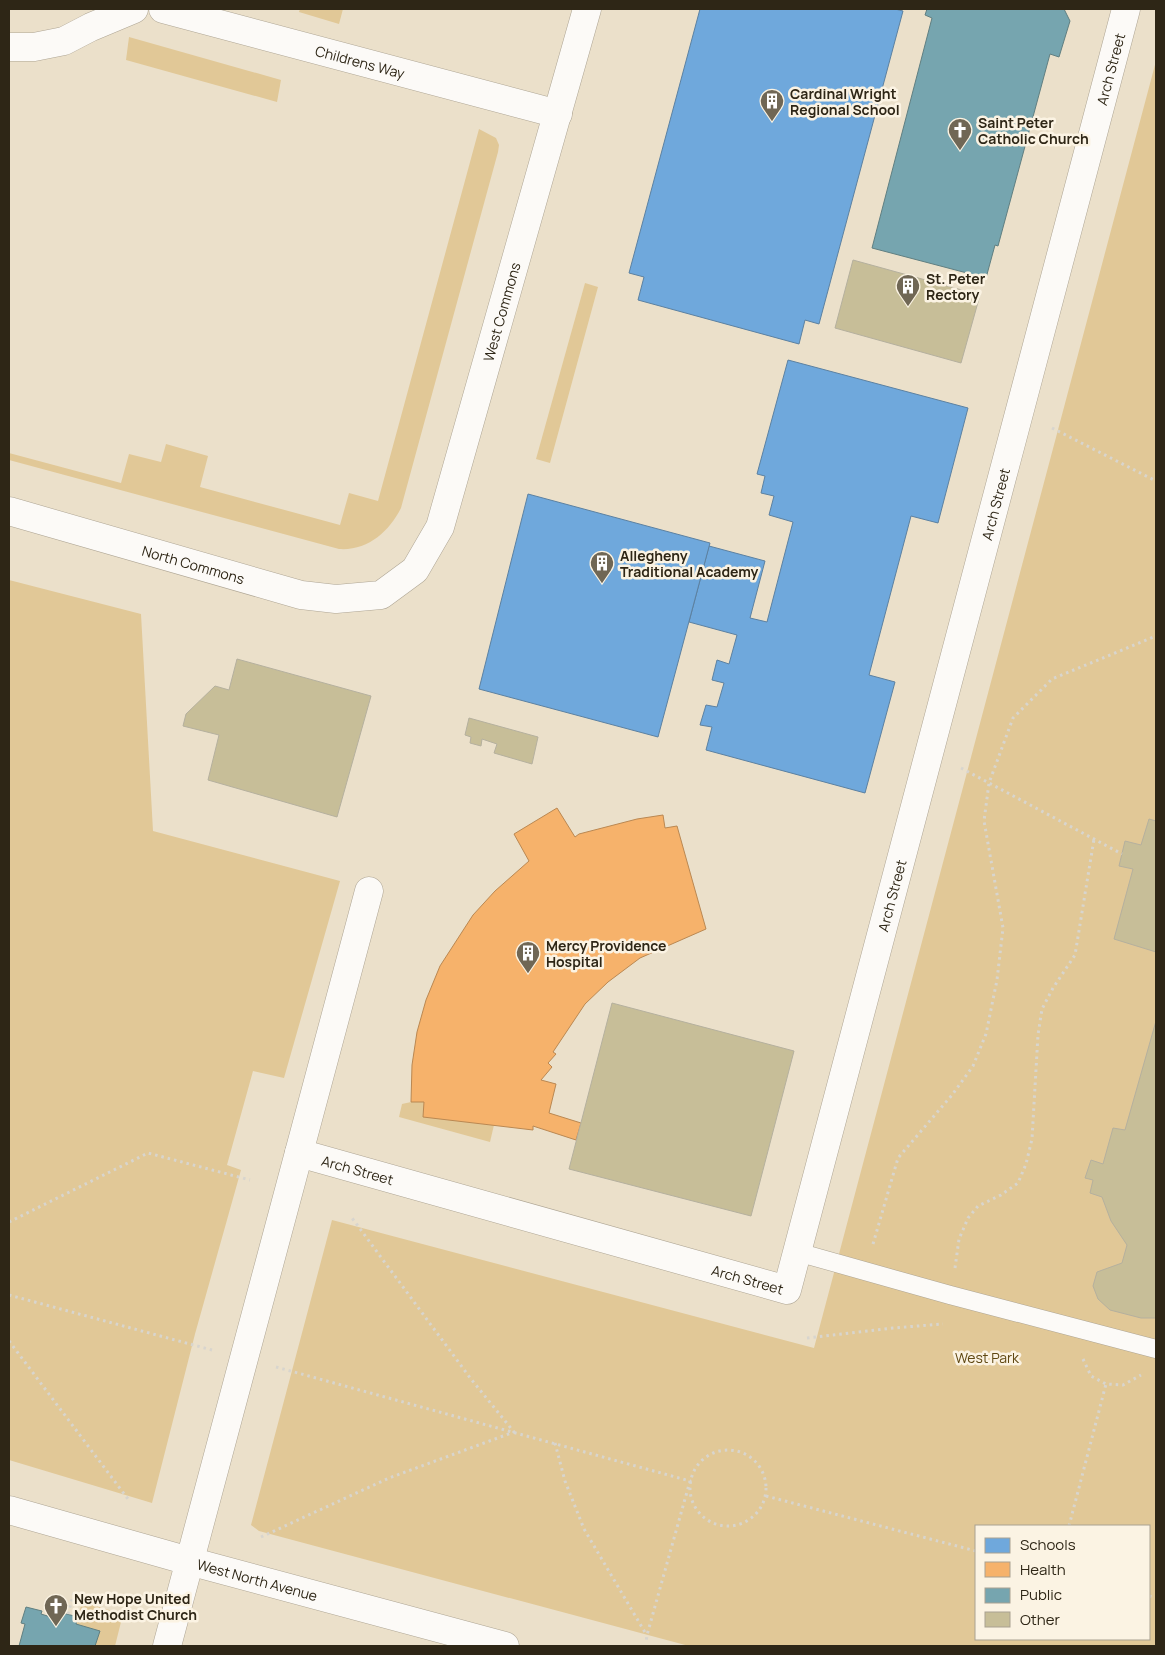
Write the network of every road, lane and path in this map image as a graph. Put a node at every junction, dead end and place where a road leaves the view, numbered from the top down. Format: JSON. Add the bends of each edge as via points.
{"nodes":[{"id":1,"x":134,"y":9,"type":"edge"},
{"id":2,"x":163,"y":9,"type":"edge"},
{"id":3,"x":587,"y":9,"type":"edge"},
{"id":4,"x":1126,"y":9,"type":"edge"},
{"id":5,"x":9,"y":47,"type":"edge"},
{"id":6,"x":558,"y":114,"type":"junction"},
{"id":7,"x":1052,"y":428,"type":"dead end"},
{"id":8,"x":1156,"y":480,"type":"edge"},
{"id":9,"x":9,"y":511,"type":"edge"},
{"id":10,"x":381,"y":595,"type":"joint"},
{"id":11,"x":1156,"y":636,"type":"edge"},
{"id":12,"x":961,"y":768,"type":"dead end"},
{"id":13,"x":989,"y":783,"type":"junction"},
{"id":14,"x":1094,"y":839,"type":"junction"},
{"id":15,"x":1122,"y":854,"type":"dead end"},
{"id":16,"x":369,"y":891,"type":"dead end"},
{"id":17,"x":298,"y":1153,"type":"junction"},
{"id":18,"x":250,"y":1180,"type":"dead end"},
{"id":19,"x":352,"y":1218,"type":"dead end"},
{"id":20,"x":9,"y":1222,"type":"edge"},
{"id":21,"x":798,"y":1252,"type":"junction"},
{"id":22,"x":866,"y":1272,"type":"junction"},
{"id":23,"x":9,"y":1295,"type":"edge"},
{"id":24,"x":950,"y":1295,"type":"junction"},
{"id":25,"x":942,"y":1324,"type":"junction"},
{"id":26,"x":951,"y":1325,"type":"dead end"},
{"id":27,"x":807,"y":1338,"type":"dead end"},
{"id":28,"x":9,"y":1341,"type":"edge"},
{"id":29,"x":203,"y":1348,"type":"dead end"},
{"id":30,"x":1156,"y":1350,"type":"edge"},
{"id":31,"x":1082,"y":1354,"type":"dead end"},
{"id":32,"x":282,"y":1369,"type":"dead end"},
{"id":33,"x":1144,"y":1374,"type":"dead end"},
{"id":34,"x":1106,"y":1384,"type":"junction"},
{"id":35,"x":514,"y":1432,"type":"junction"},
{"id":36,"x":555,"y":1443,"type":"junction"},
{"id":37,"x":690,"y":1481,"type":"junction"},
{"id":38,"x":766,"y":1496,"type":"junction"},
{"id":39,"x":128,"y":1499,"type":"dead end"},
{"id":40,"x":9,"y":1510,"type":"edge"},
{"id":41,"x":1068,"y":1525,"type":"edge"},
{"id":42,"x":261,"y":1537,"type":"dead end"},
{"id":43,"x":975,"y":1551,"type":"edge"},
{"id":44,"x":189,"y":1562,"type":"junction"},
{"id":45,"x":74,"y":1592,"type":"dead end"},
{"id":46,"x":68,"y":1614,"type":"dead end"},
{"id":47,"x":647,"y":1635,"type":"junction"},
{"id":48,"x":646,"y":1643,"type":"dead end"},
{"id":49,"x":167,"y":1646,"type":"edge"},
{"id":50,"x":505,"y":1646,"type":"edge"}],
"edges":[{"from":1,"to":5,"type":"street","via":[[64,41],[34,47]]},
{"from":2,"to":6,"type":"street","name":"Childrens Way"},
{"from":3,"to":6,"type":"street","name":"West Commons"},
{"from":4,"to":21,"type":"street","name":"Arch Street"},
{"from":6,"to":10,"type":"street","name":"West Commons","via":[[440,527],[415,570]]},
{"from":7,"to":8,"type":"path"},
{"from":9,"to":10,"type":"street","name":"North Commons","via":[[301,595],[336,599]]},
{"from":11,"to":13,"type":"path","via":[[1052,679],[1013,718]]},
{"from":12,"to":13,"type":"path"},
{"from":13,"to":14,"type":"path"},
{"from":13,"to":22,"type":"path","via":[[984,821],[1003,928],[986,1034],[973,1066],[898,1158]]},
{"from":14,"to":15,"type":"path"},
{"from":14,"to":24,"type":"path","via":[[1075,955],[1042,1009],[1032,1138],[1026,1164],[1018,1183],[978,1206],[968,1218],[959,1239]]},
{"from":16,"to":17,"type":"street"},
{"from":17,"to":21,"type":"street","name":"Arch Street","via":[[787,1290]]},
{"from":17,"to":44,"type":"street"},
{"from":18,"to":20,"type":"path","via":[[148,1153]]},
{"from":19,"to":35,"type":"path"},
{"from":21,"to":22,"type":"lane"},
{"from":22,"to":24,"type":"lane"},
{"from":23,"to":29,"type":"path"},
{"from":24,"to":25,"type":"path"},
{"from":24,"to":30,"type":"lane"},
{"from":25,"to":26,"type":"path"},
{"from":25,"to":27,"type":"path"},
{"from":28,"to":39,"type":"path"},
{"from":31,"to":34,"type":"path","via":[[1091,1376]]},
{"from":32,"to":35,"type":"path"},
{"from":33,"to":34,"type":"path","via":[[1123,1385]]},
{"from":34,"to":41,"type":"path"},
{"from":35,"to":36,"type":"path"},
{"from":35,"to":42,"type":"path","via":[[389,1478]]},
{"from":36,"to":37,"type":"path"},
{"from":36,"to":47,"type":"path","via":[[584,1528]]},
{"from":37,"to":38,"type":"path","via":[[690,1492],[699,1513],[709,1522],[722,1526],[748,1522],[762,1509]]},
{"from":37,"to":38,"type":"path","via":[[703,1459],[728,1449],[753,1458],[760,1466],[766,1478]]},
{"from":37,"to":47,"type":"path"},
{"from":38,"to":43,"type":"path"},
{"from":40,"to":44,"type":"street","name":"West North Avenue"},
{"from":44,"to":49,"type":"street"},
{"from":44,"to":50,"type":"street","name":"West North Avenue"},
{"from":45,"to":46,"type":"path"},
{"from":47,"to":48,"type":"path"}]}
